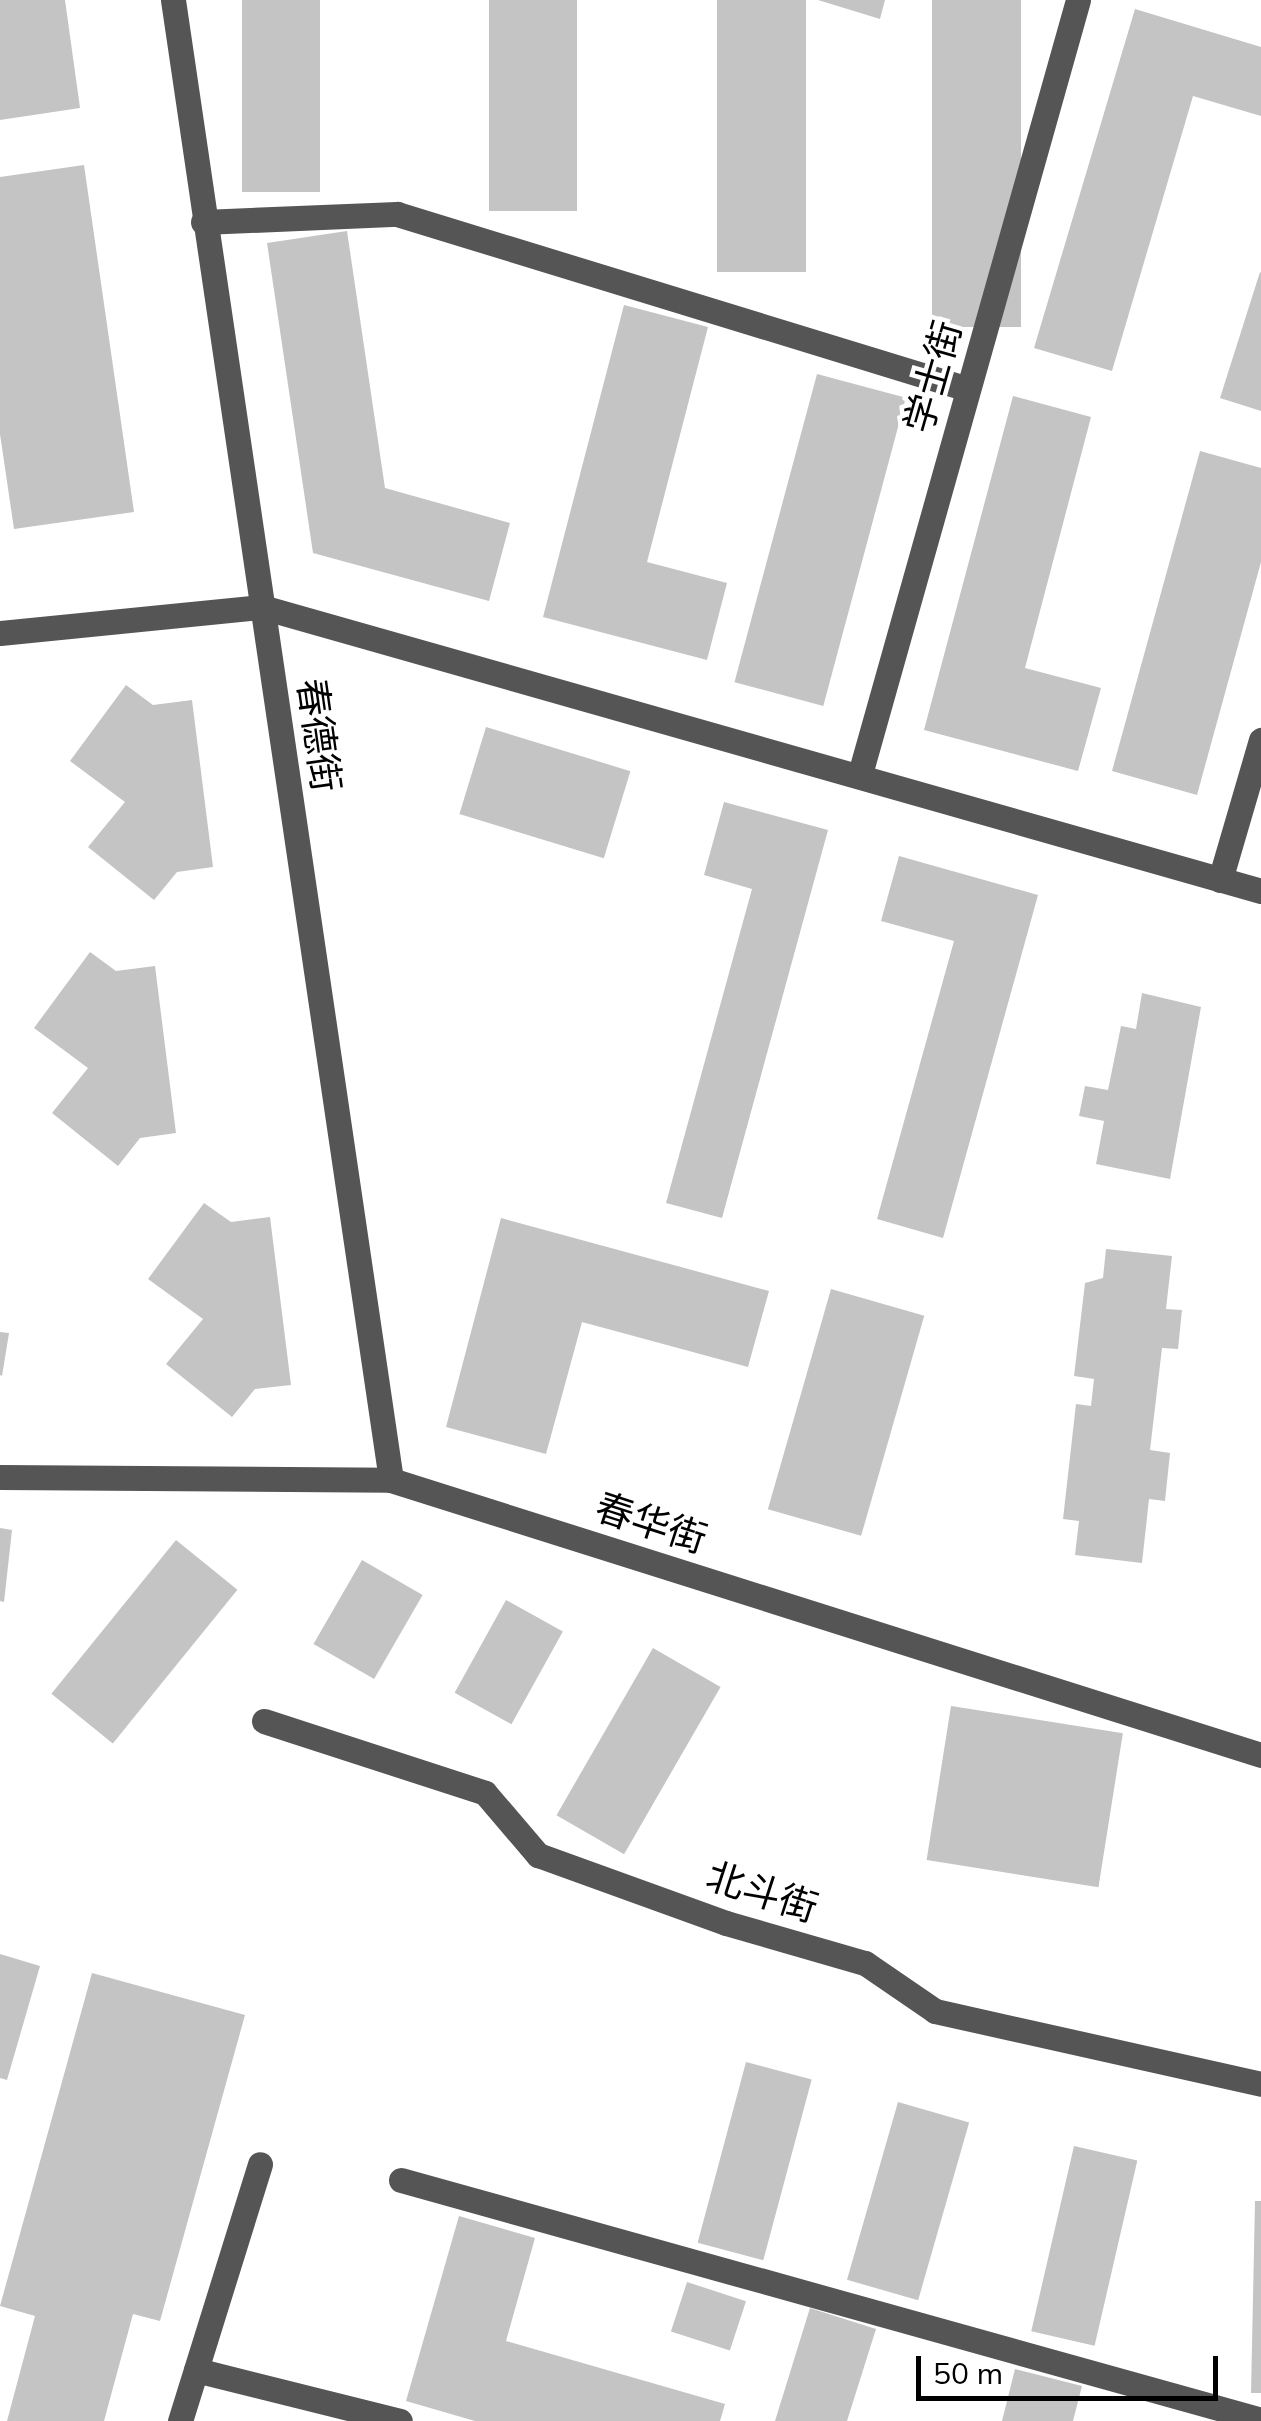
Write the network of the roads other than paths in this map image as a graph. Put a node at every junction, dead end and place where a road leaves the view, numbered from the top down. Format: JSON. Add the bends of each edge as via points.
{"nodes":[{"id":1,"x":172,"y":0,"type":"edge"},
{"id":2,"x":1078,"y":0,"type":"edge"},
{"id":3,"x":204,"y":222,"type":"junction"},
{"id":4,"x":968,"y":389,"type":"junction"},
{"id":5,"x":262,"y":607,"type":"junction"},
{"id":6,"x":0,"y":633,"type":"edge"},
{"id":7,"x":1261,"y":740,"type":"edge"},
{"id":8,"x":860,"y":774,"type":"junction"},
{"id":9,"x":1220,"y":880,"type":"junction"},
{"id":10,"x":1261,"y":892,"type":"edge"},
{"id":11,"x":0,"y":1476,"type":"edge"},
{"id":12,"x":391,"y":1480,"type":"junction"},
{"id":13,"x":264,"y":1721,"type":"dead end"},
{"id":14,"x":1261,"y":1755,"type":"edge"},
{"id":15,"x":1261,"y":2084,"type":"edge"},
{"id":16,"x":260,"y":2164,"type":"dead end"},
{"id":17,"x":401,"y":2180,"type":"dead end"},
{"id":18,"x":196,"y":2370,"type":"junction"},
{"id":19,"x":1261,"y":2420,"type":"edge"},
{"id":20,"x":180,"y":2421,"type":"edge"},
{"id":21,"x":400,"y":2421,"type":"edge"}],
"edges":[{"from":1,"to":3,"type":"street","name":"春德街"},
{"from":2,"to":4,"type":"street","name":"学士街"},
{"from":3,"to":4,"type":"street","via":[[397,214]]},
{"from":3,"to":5,"type":"street","name":"春德街"},
{"from":4,"to":8,"type":"street","name":"学士街"},
{"from":5,"to":6,"type":"street"},
{"from":5,"to":8,"type":"street"},
{"from":5,"to":12,"type":"street","name":"春德街"},
{"from":7,"to":9,"type":"street"},
{"from":8,"to":9,"type":"street"},
{"from":9,"to":10,"type":"street"},
{"from":11,"to":12,"type":"street","name":"春华街"},
{"from":12,"to":14,"type":"street","name":"春华街"},
{"from":13,"to":15,"type":"street","name":"北斗街","via":[[486,1793],[538,1855],[726,1923],[865,1964],[935,2011]]},
{"from":16,"to":18,"type":"street"},
{"from":17,"to":19,"type":"street"},
{"from":18,"to":20,"type":"street"},
{"from":18,"to":21,"type":"street"}]}
